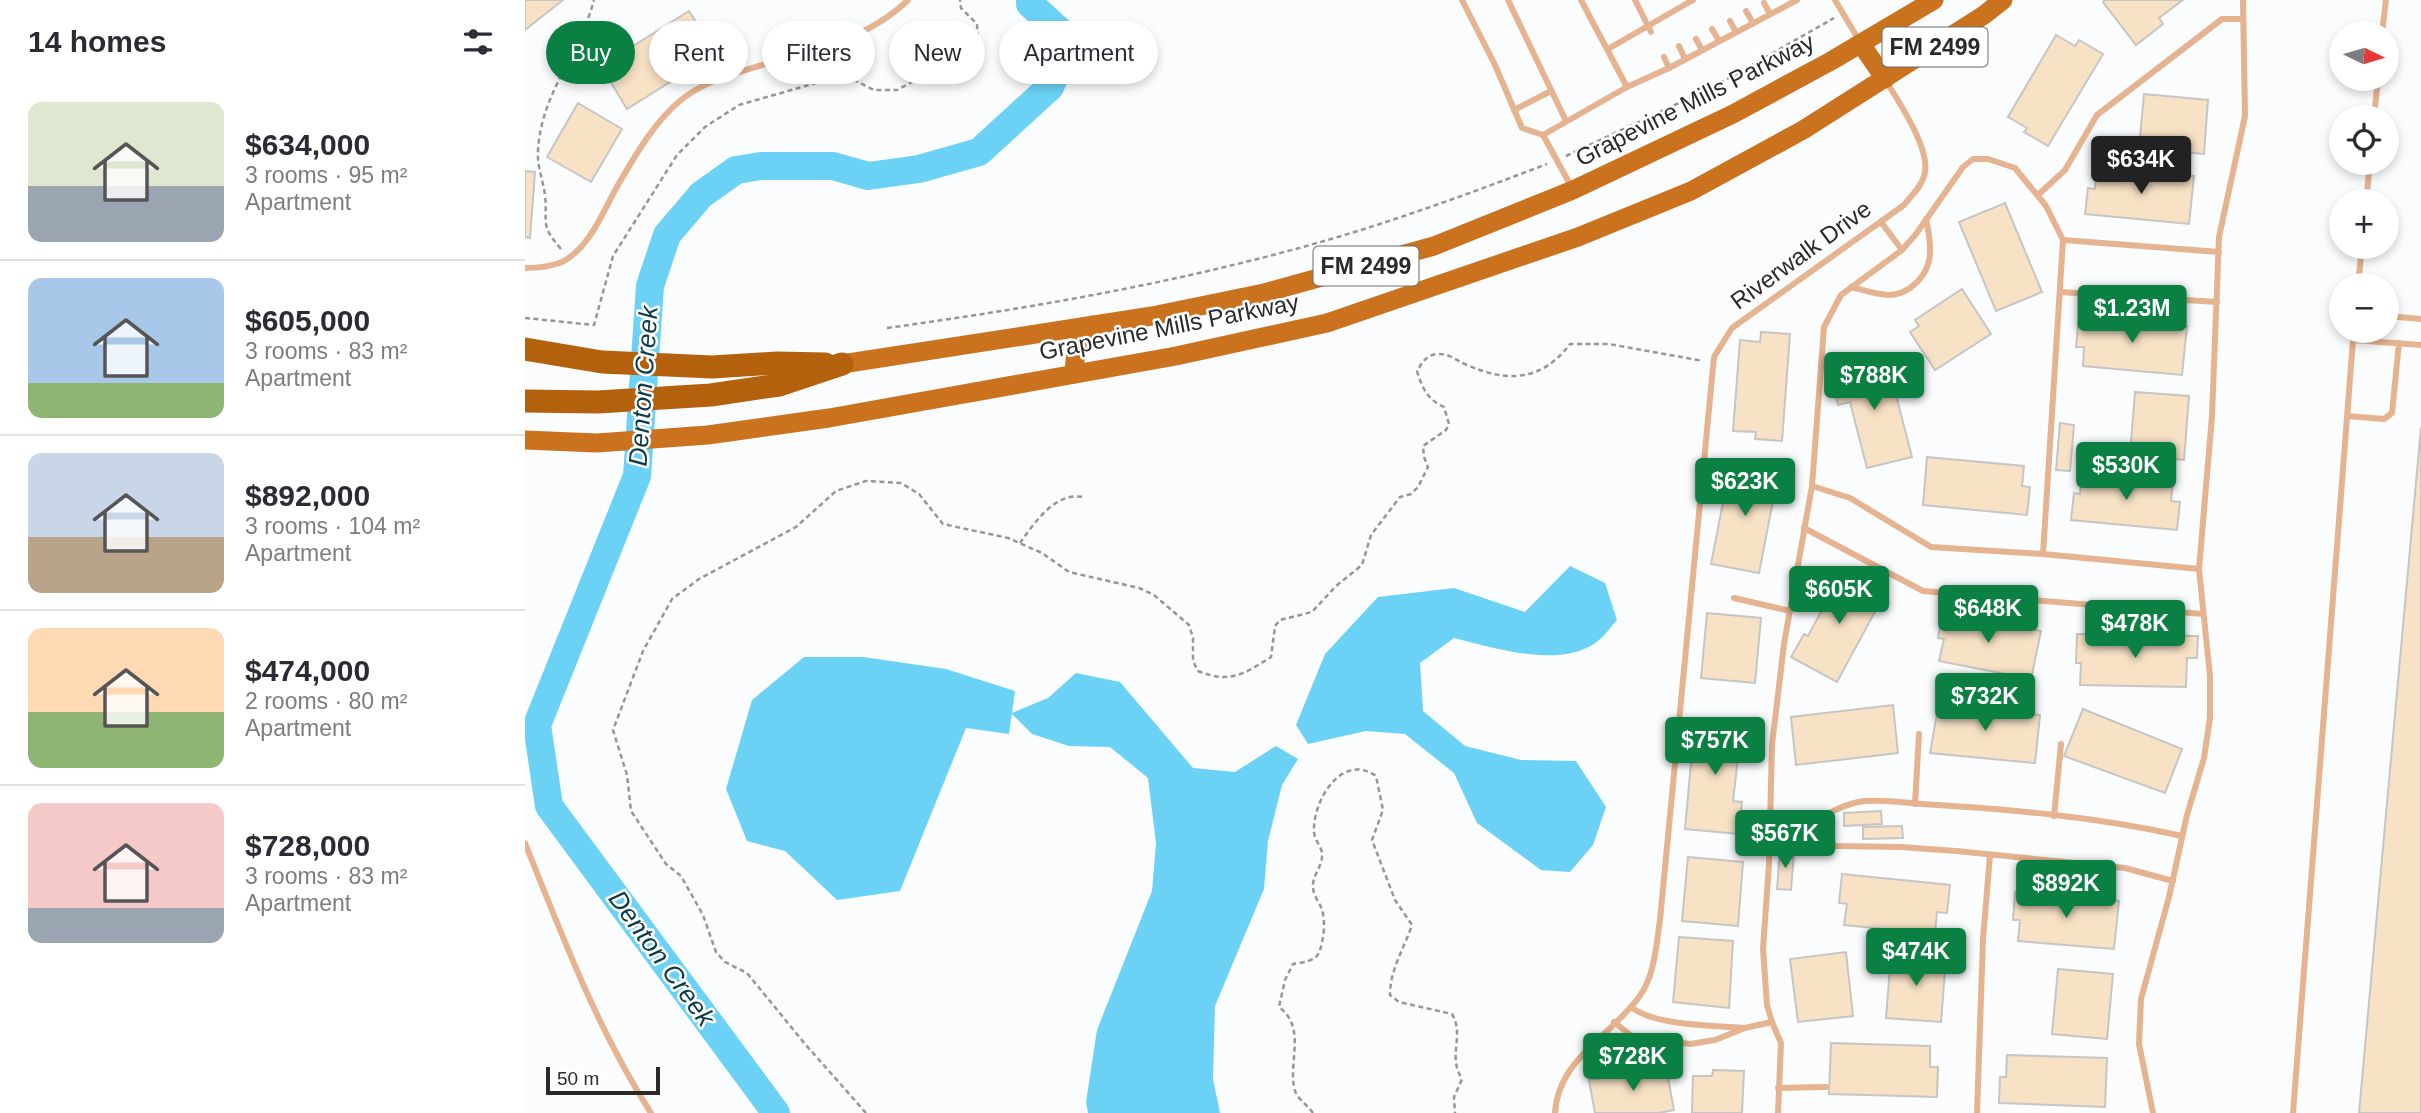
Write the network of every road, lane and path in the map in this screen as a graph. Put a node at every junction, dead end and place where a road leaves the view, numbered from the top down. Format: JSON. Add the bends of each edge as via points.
{"nodes":[{"id":1,"x":594,"y":0,"type":"edge"},
{"id":2,"x":908,"y":0,"type":"edge"},
{"id":3,"x":960,"y":0,"type":"edge"},
{"id":4,"x":1462,"y":0,"type":"edge"},
{"id":5,"x":1508,"y":0,"type":"edge"},
{"id":6,"x":1581,"y":0,"type":"edge"},
{"id":7,"x":1635,"y":0,"type":"edge"},
{"id":8,"x":1797,"y":0,"type":"edge"},
{"id":9,"x":1835,"y":0,"type":"edge"},
{"id":10,"x":1934,"y":0,"type":"edge"},
{"id":11,"x":2003,"y":0,"type":"edge"},
{"id":12,"x":2243,"y":0,"type":"edge"},
{"id":13,"x":2386,"y":0,"type":"edge"},
{"id":14,"x":1696,"y":2,"type":"edge"},
{"id":15,"x":1763,"y":3,"type":"dead end"},
{"id":16,"x":1784,"y":3,"type":"edge"},
{"id":17,"x":1746,"y":11,"type":"dead end"},
{"id":18,"x":1843,"y":13,"type":"junction"},
{"id":19,"x":1770,"y":15,"type":"junction"},
{"id":20,"x":2243,"y":19,"type":"junction"},
{"id":21,"x":1730,"y":20,"type":"dead end"},
{"id":22,"x":2383,"y":21,"type":"edge"},
{"id":23,"x":1753,"y":23,"type":"junction"},
{"id":24,"x":1649,"y":29,"type":"junction"},
{"id":25,"x":1712,"y":29,"type":"dead end"},
{"id":26,"x":1736,"y":32,"type":"junction"},
{"id":27,"x":1696,"y":39,"type":"dead end"},
{"id":28,"x":1719,"y":41,"type":"junction"},
{"id":29,"x":1861,"y":44,"type":"junction"},
{"id":30,"x":1679,"y":46,"type":"dead end"},
{"id":31,"x":1608,"y":49,"type":"junction"},
{"id":32,"x":1702,"y":50,"type":"junction"},
{"id":33,"x":1664,"y":57,"type":"dead end"},
{"id":34,"x":1685,"y":59,"type":"junction"},
{"id":35,"x":1669,"y":68,"type":"junction"},
{"id":36,"x":1885,"y":79,"type":"junction"},
{"id":37,"x":1627,"y":88,"type":"junction"},
{"id":38,"x":1551,"y":91,"type":"junction"},
{"id":39,"x":1514,"y":110,"type":"junction"},
{"id":40,"x":1566,"y":121,"type":"junction"},
{"id":41,"x":1543,"y":135,"type":"junction"},
{"id":42,"x":1558,"y":160,"type":"junction"},
{"id":43,"x":1573,"y":190,"type":"junction"},
{"id":44,"x":2038,"y":195,"type":"junction"},
{"id":45,"x":1926,"y":219,"type":"junction"},
{"id":46,"x":1881,"y":222,"type":"junction"},
{"id":47,"x":2063,"y":240,"type":"junction"},
{"id":48,"x":1902,"y":250,"type":"junction"},
{"id":49,"x":2219,"y":252,"type":"junction"},
{"id":50,"x":568,"y":257,"type":"junction"},
{"id":51,"x":525,"y":268,"type":"edge"},
{"id":52,"x":1851,"y":287,"type":"junction"},
{"id":53,"x":2061,"y":292,"type":"junction"},
{"id":54,"x":2217,"y":302,"type":"junction"},
{"id":55,"x":2399,"y":317,"type":"edge"},
{"id":56,"x":525,"y":318,"type":"edge"},
{"id":57,"x":2421,"y":319,"type":"edge"},
{"id":58,"x":1093,"y":325,"type":"junction"},
{"id":59,"x":887,"y":328,"type":"dead end"},
{"id":60,"x":2353,"y":343,"type":"edge"},
{"id":61,"x":2399,"y":343,"type":"joint"},
{"id":62,"x":2421,"y":345,"type":"edge"},
{"id":63,"x":525,"y":349,"type":"edge"},
{"id":64,"x":1713,"y":362,"type":"junction"},
{"id":65,"x":842,"y":364,"type":"junction"},
{"id":66,"x":1074,"y":374,"type":"junction"},
{"id":67,"x":525,"y":401,"type":"edge"},
{"id":68,"x":2347,"y":416,"type":"junction"},
{"id":69,"x":525,"y":440,"type":"edge"},
{"id":70,"x":1812,"y":486,"type":"junction"},
{"id":71,"x":1083,"y":497,"type":"dead end"},
{"id":72,"x":1804,"y":528,"type":"junction"},
{"id":73,"x":1020,"y":543,"type":"junction"},
{"id":74,"x":2043,"y":554,"type":"junction"},
{"id":75,"x":2199,"y":569,"type":"junction"},
{"id":76,"x":1734,"y":598,"type":"dead end"},
{"id":77,"x":1790,"y":611,"type":"junction"},
{"id":78,"x":2203,"y":614,"type":"junction"},
{"id":79,"x":1919,"y":734,"type":"dead end"},
{"id":80,"x":2061,"y":744,"type":"dead end"},
{"id":81,"x":1915,"y":804,"type":"junction"},
{"id":82,"x":2054,"y":816,"type":"junction"},
{"id":83,"x":1769,"y":828,"type":"junction"},
{"id":84,"x":1802,"y":832,"type":"junction"},
{"id":85,"x":2182,"y":836,"type":"junction"},
{"id":86,"x":525,"y":843,"type":"edge"},
{"id":87,"x":1990,"y":855,"type":"junction"},
{"id":88,"x":2173,"y":881,"type":"junction"},
{"id":89,"x":1631,"y":1007,"type":"junction"},
{"id":90,"x":1614,"y":1022,"type":"junction"},
{"id":91,"x":1772,"y":1022,"type":"junction"},
{"id":92,"x":1745,"y":1028,"type":"junction"},
{"id":93,"x":1826,"y":1087,"type":"dead end"},
{"id":94,"x":1778,"y":1088,"type":"junction"},
{"id":95,"x":651,"y":1113,"type":"edge"},
{"id":96,"x":866,"y":1113,"type":"edge"},
{"id":97,"x":1313,"y":1113,"type":"edge"},
{"id":98,"x":1455,"y":1113,"type":"edge"},
{"id":99,"x":1555,"y":1113,"type":"edge"},
{"id":100,"x":1778,"y":1113,"type":"edge"},
{"id":101,"x":1977,"y":1113,"type":"edge"},
{"id":102,"x":2153,"y":1113,"type":"edge"},
{"id":103,"x":2293,"y":1113,"type":"edge"}],
"edges":[{"from":1,"to":50,"type":"path","via":[[540,131],[538,155],[547,233]]},
{"from":2,"to":50,"type":"lane","via":[[846,40],[727,75],[682,99],[648,136],[592,231]]},
{"from":3,"to":56,"type":"path","via":[[961,8],[977,24],[978,41],[959,57],[897,90],[874,90],[838,77],[739,105],[705,127],[677,155],[613,256],[594,325]]},
{"from":4,"to":39,"type":"lane"},
{"from":5,"to":38,"type":"lane"},
{"from":6,"to":31,"type":"lane"},
{"from":7,"to":24,"type":"lane"},
{"from":8,"to":16,"type":"lane"},
{"from":9,"to":18,"type":"lane"},
{"from":10,"to":29,"type":"main road","name":"Grapevine Mills Parkway","number":"FM 2499"},
{"from":11,"to":36,"type":"main road","name":"Grapevine Mills Parkway","number":"FM 2499"},
{"from":12,"to":20,"type":"lane"},
{"from":13,"to":22,"type":"lane"},
{"from":14,"to":24,"type":"lane"},
{"from":15,"to":19,"type":"lane"},
{"from":16,"to":19,"type":"lane"},
{"from":17,"to":23,"type":"lane"},
{"from":18,"to":29,"type":"lane"},
{"from":18,"to":42,"type":"path","via":[[1715,86]]},
{"from":19,"to":23,"type":"lane"},
{"from":20,"to":44,"type":"lane","via":[[2222,19],[2097,115],[2065,170]]},
{"from":20,"to":49,"type":"lane","via":[[2245,116]]},
{"from":21,"to":26,"type":"lane"},
{"from":23,"to":26,"type":"lane"},
{"from":24,"to":31,"type":"lane"},
{"from":25,"to":28,"type":"lane"},
{"from":26,"to":28,"type":"lane"},
{"from":27,"to":32,"type":"lane"},
{"from":28,"to":32,"type":"lane"},
{"from":29,"to":36,"type":"main road"},
{"from":29,"to":43,"type":"main road","name":"Grapevine Mills Parkway","number":"FM 2499","via":[[1733,114]]},
{"from":30,"to":34,"type":"lane"},
{"from":31,"to":37,"type":"lane"},
{"from":32,"to":34,"type":"lane"},
{"from":33,"to":35,"type":"lane"},
{"from":34,"to":35,"type":"lane"},
{"from":35,"to":37,"type":"lane"},
{"from":36,"to":46,"type":"lane","name":"Riverwalk Drive","via":[[1917,134],[1926,170],[1905,205]]},
{"from":36,"to":66,"type":"main road","name":"Grapevine Mills Parkway","number":"FM 2499","via":[[1691,191],[1578,237],[1327,323]]},
{"from":37,"to":40,"type":"lane"},
{"from":38,"to":39,"type":"lane"},
{"from":38,"to":40,"type":"lane"},
{"from":39,"to":41,"type":"lane","via":[[1522,128]]},
{"from":40,"to":41,"type":"lane"},
{"from":41,"to":42,"type":"lane"},
{"from":42,"to":43,"type":"lane"},
{"from":42,"to":59,"type":"path","via":[[1318,243],[1181,278],[1006,312]]},
{"from":43,"to":58,"type":"main road","name":"Grapevine Mills Parkway","number":"FM 2499","via":[[1434,246],[1365,266],[1264,293]]},
{"from":44,"to":45,"type":"lane","via":[[2015,168],[1973,159]]},
{"from":44,"to":47,"type":"lane"},
{"from":45,"to":48,"type":"lane"},
{"from":45,"to":52,"type":"lane","via":[[1932,244],[1930,263],[1920,280],[1904,292],[1890,295]]},
{"from":46,"to":48,"type":"lane"},
{"from":46,"to":64,"type":"lane","name":"Riverwalk Drive","via":[[1732,328]]},
{"from":47,"to":49,"type":"lane"},
{"from":47,"to":53,"type":"lane"},
{"from":48,"to":52,"type":"lane"},
{"from":49,"to":54,"type":"lane"},
{"from":50,"to":51,"type":"lane","via":[[542,268]]},
{"from":52,"to":70,"type":"lane","via":[[1841,295],[1824,327]]},
{"from":53,"to":54,"type":"lane"},
{"from":53,"to":74,"type":"lane"},
{"from":54,"to":75,"type":"lane","via":[[2213,416]]},
{"from":55,"to":57,"type":"lane"},
{"from":58,"to":65,"type":"main road","name":"Grapevine Mills Parkway","number":"FM 2499"},
{"from":58,"to":66,"type":"main road","via":[[1076,348]]},
{"from":60,"to":68,"type":"lane"},
{"from":61,"to":62,"type":"lane"},
{"from":61,"to":68,"type":"lane","via":[[2392,413],[2384,419]]},
{"from":63,"to":65,"type":"highway","via":[[602,362],[712,368]]},
{"from":64,"to":73,"type":"path","via":[[1609,344],[1570,344],[1539,370],[1506,377],[1465,365],[1452,355],[1424,359],[1417,371],[1422,386],[1432,401],[1444,407],[1449,424],[1423,446],[1428,467],[1418,487],[1400,497],[1371,535],[1362,565],[1312,612],[1280,620],[1271,657],[1240,676],[1226,678],[1198,671],[1189,625],[1154,595],[1069,572]]},
{"from":64,"to":89,"type":"lane","name":"Riverwalk Drive","via":[[1660,920],[1653,970]]},
{"from":65,"to":67,"type":"highway","name":"Grapevine Mills Parkway","number":"FM 2499","via":[[779,385],[711,395]]},
{"from":66,"to":69,"type":"main road","name":"Grapevine Mills Parkway","number":"FM 2499","via":[[708,435],[597,443]]},
{"from":68,"to":103,"type":"lane"},
{"from":70,"to":72,"type":"lane"},
{"from":70,"to":74,"type":"lane","via":[[1850,498],[1931,547]]},
{"from":71,"to":73,"type":"path","via":[[1062,498]]},
{"from":72,"to":77,"type":"lane"},
{"from":72,"to":78,"type":"lane","via":[[1923,591]]},
{"from":73,"to":96,"type":"path","via":[[943,524],[919,494],[901,483],[866,481],[837,491],[796,527],[699,579],[673,599],[643,652],[613,730],[627,775],[631,811],[666,864],[681,876],[703,915],[716,952],[747,973]]},
{"from":74,"to":75,"type":"lane"},
{"from":75,"to":78,"type":"lane"},
{"from":76,"to":77,"type":"lane"},
{"from":77,"to":83,"type":"lane","via":[[1772,745]]},
{"from":78,"to":85,"type":"lane","via":[[2210,718]]},
{"from":79,"to":81,"type":"lane"},
{"from":80,"to":82,"type":"lane"},
{"from":81,"to":82,"type":"lane"},
{"from":81,"to":84,"type":"lane","via":[[1861,801],[1830,812]]},
{"from":82,"to":85,"type":"lane","via":[[2135,825]]},
{"from":83,"to":84,"type":"lane"},
{"from":83,"to":91,"type":"lane","via":[[1763,949]]},
{"from":84,"to":87,"type":"lane","via":[[1836,846]]},
{"from":85,"to":88,"type":"lane"},
{"from":86,"to":95,"type":"lane","via":[[582,984]]},
{"from":87,"to":88,"type":"lane","via":[[2125,868]]},
{"from":87,"to":101,"type":"lane"},
{"from":88,"to":102,"type":"lane","via":[[2141,999],[2139,1044]]},
{"from":89,"to":90,"type":"lane","name":"Riverwalk Drive"},
{"from":89,"to":92,"type":"lane","via":[[1661,1019]]},
{"from":90,"to":92,"type":"lane","via":[[1633,1037],[1690,1044]]},
{"from":90,"to":99,"type":"lane","name":"Riverwalk Drive","via":[[1565,1078]]},
{"from":91,"to":92,"type":"lane"},
{"from":91,"to":94,"type":"lane","via":[[1781,1043]]},
{"from":93,"to":94,"type":"lane"},
{"from":94,"to":100,"type":"lane"},
{"from":97,"to":98,"type":"path","via":[[1294,1087],[1296,1039],[1279,1007],[1293,964],[1315,959],[1320,952],[1324,918],[1313,890],[1323,859],[1314,824],[1333,779],[1350,769],[1376,776],[1383,810],[1372,840],[1395,900],[1412,925],[1395,962],[1390,995],[1399,1002],[1452,1014],[1459,1025],[1455,1067],[1462,1079],[1454,1097]]}]}
